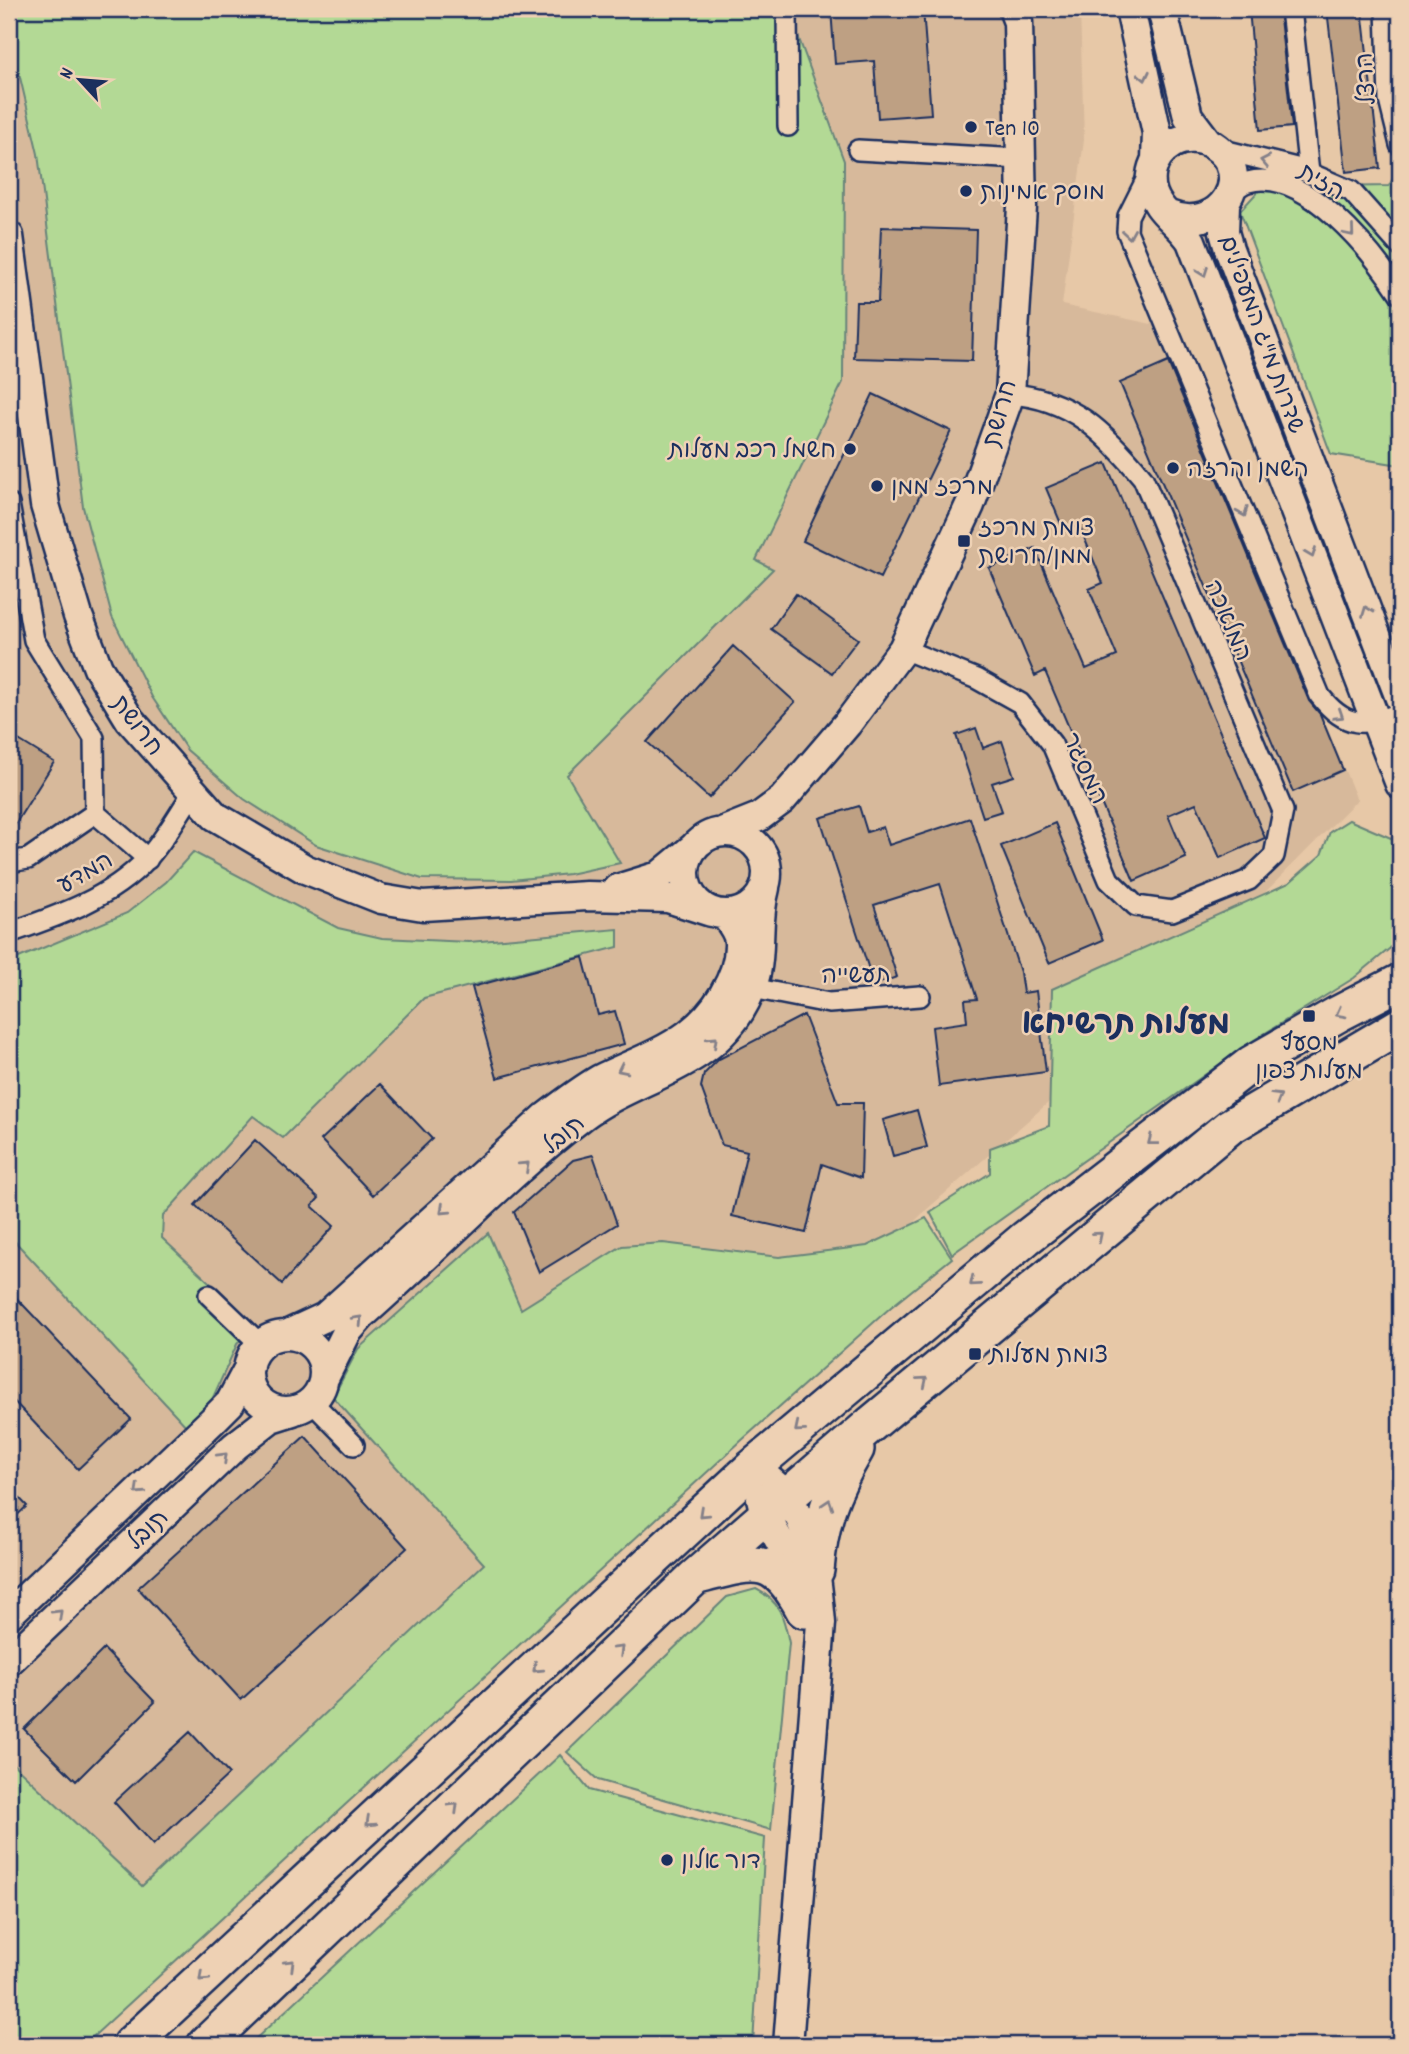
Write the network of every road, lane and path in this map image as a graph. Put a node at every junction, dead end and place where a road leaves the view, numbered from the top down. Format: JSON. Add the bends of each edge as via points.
{"nodes":[{"id":1,"x":787,"y":9,"type":"edge"},
{"id":2,"x":1013,"y":9,"type":"edge"},
{"id":3,"x":1130,"y":9,"type":"edge"},
{"id":4,"x":1162,"y":9,"type":"edge"},
{"id":5,"x":1291,"y":9,"type":"edge"},
{"id":6,"x":1386,"y":9,"type":"edge"},
{"id":7,"x":788,"y":126,"type":"dead end"},
{"id":8,"x":1213,"y":145,"type":"junction"},
{"id":9,"x":1400,"y":145,"type":"edge"},
{"id":10,"x":858,"y":150,"type":"dead end"},
{"id":11,"x":1021,"y":159,"type":"junction"},
{"id":12,"x":1153,"y":165,"type":"junction"},
{"id":13,"x":1309,"y":173,"type":"junction"},
{"id":14,"x":1227,"y":198,"type":"junction"},
{"id":15,"x":1169,"y":215,"type":"junction"},
{"id":16,"x":9,"y":236,"type":"edge"},
{"id":17,"x":1400,"y":246,"type":"edge"},
{"id":18,"x":1400,"y":294,"type":"edge"},
{"id":19,"x":1010,"y":394,"type":"junction"},
{"id":20,"x":9,"y":504,"type":"edge"},
{"id":21,"x":903,"y":649,"type":"junction"},
{"id":22,"x":1400,"y":698,"type":"edge"},
{"id":23,"x":1388,"y":718,"type":"edge"},
{"id":24,"x":1400,"y":784,"type":"edge"},
{"id":25,"x":192,"y":794,"type":"junction"},
{"id":26,"x":782,"y":800,"type":"junction"},
{"id":27,"x":95,"y":813,"type":"junction"},
{"id":28,"x":724,"y":831,"type":"junction"},
{"id":29,"x":693,"y":848,"type":"junction"},
{"id":30,"x":148,"y":859,"type":"junction"},
{"id":31,"x":9,"y":862,"type":"edge"},
{"id":32,"x":766,"y":875,"type":"junction"},
{"id":33,"x":587,"y":896,"type":"junction"},
{"id":34,"x":1202,"y":899,"type":"joint"},
{"id":35,"x":718,"y":913,"type":"junction"},
{"id":36,"x":9,"y":933,"type":"edge"},
{"id":37,"x":1400,"y":982,"type":"edge"},
{"id":38,"x":752,"y":988,"type":"junction"},
{"id":39,"x":920,"y":996,"type":"dead end"},
{"id":40,"x":1400,"y":1026,"type":"edge"},
{"id":41,"x":209,"y":1295,"type":"dead end"},
{"id":42,"x":265,"y":1349,"type":"junction"},
{"id":43,"x":309,"y":1397,"type":"junction"},
{"id":44,"x":870,"y":1425,"type":"junction"},
{"id":45,"x":354,"y":1445,"type":"dead end"},
{"id":46,"x":754,"y":1467,"type":"junction"},
{"id":47,"x":776,"y":1506,"type":"junction"},
{"id":48,"x":816,"y":1570,"type":"junction"},
{"id":49,"x":695,"y":1577,"type":"junction"},
{"id":50,"x":804,"y":1610,"type":"junction"},
{"id":51,"x":9,"y":1614,"type":"edge"},
{"id":52,"x":9,"y":1661,"type":"edge"},
{"id":53,"x":816,"y":1692,"type":"junction"},
{"id":54,"x":130,"y":2045,"type":"edge"},
{"id":55,"x":205,"y":2045,"type":"edge"},
{"id":56,"x":788,"y":2045,"type":"edge"}],
"edges":[{"from":1,"to":7,"type":"street"},
{"from":2,"to":11,"type":"street","name":"חרושת","via":[[1018,22]]},
{"from":3,"to":12,"type":"street","one_way":true,"via":[[1157,133]]},
{"from":4,"to":8,"type":"street","via":[[1188,116]]},
{"from":5,"to":13,"type":"street"},
{"from":6,"to":9,"type":"street","name":"הרצל","via":[[1389,100]]},
{"from":8,"to":12,"type":"street","via":[[1194,138],[1177,141]]},
{"from":13,"to":8,"type":"street","name":"הזית","one_way":true},
{"from":8,"to":14,"type":"street","via":[[1232,172]]},
{"from":10,"to":11,"type":"street"},
{"from":11,"to":19,"type":"street","name":"חרושת"},
{"from":12,"to":15,"type":"street","via":[[1150,186],[1158,205]]},
{"from":12,"to":23,"type":"street","one_way":true,"via":[[1128,216],[1126,231],[1320,696],[1339,718]]},
{"from":13,"to":17,"type":"street","name":"הזית","via":[[1351,191]]},
{"from":14,"to":15,"type":"street","via":[[1215,214],[1202,220]]},
{"from":14,"to":18,"type":"street","name":"הזית","one_way":true,"via":[[1246,182],[1263,180],[1283,184],[1331,209]]},
{"from":22,"to":14,"type":"street","name":"שדרות מ\"ג המעפילים","one_way":true,"via":[[1228,249],[1224,232]]},
{"from":15,"to":23,"type":"street","name":"שדרות מ\"ג המעפילים","one_way":true,"via":[[1195,250]]},
{"from":16,"to":25,"type":"street","name":"חרושת","via":[[45,505],[78,616],[98,668],[130,720]]},
{"from":19,"to":21,"type":"street","name":"חרושת","via":[[970,505]]},
{"from":19,"to":34,"type":"street","name":"המלאכה","via":[[1040,396],[1074,413],[1112,441],[1143,478],[1283,811],[1274,856],[1249,880]]},
{"from":20,"to":27,"type":"street","via":[[34,640],[93,737]]},
{"from":21,"to":26,"type":"street","name":"חרושת"},
{"from":21,"to":34,"type":"street","name":"המסגר","via":[[977,679],[1020,703],[1052,744],[1109,880],[1136,906],[1172,911]]},
{"from":23,"to":24,"type":"street","name":"שדרות מ\"ג המעפילים"},
{"from":25,"to":30,"type":"street","name":"המדע"},
{"from":25,"to":33,"type":"street","name":"חרושת","via":[[215,816],[262,847],[381,899],[423,906]]},
{"from":26,"to":28,"type":"street","name":"חרושת","via":[[759,817]]},
{"from":26,"to":32,"type":"street","name":"חרושת","via":[[766,840]]},
{"from":27,"to":30,"type":"street"},
{"from":27,"to":31,"type":"street","via":[[28,859]]},
{"from":28,"to":29,"type":"street"},
{"from":28,"to":32,"type":"street","via":[[755,843]]},
{"from":29,"to":33,"type":"street","name":"חרושת","via":[[659,876]]},
{"from":29,"to":35,"type":"street","via":[[687,859],[686,884],[692,896]]},
{"from":30,"to":36,"type":"street","name":"המדע","via":[[118,886],[58,916]]},
{"from":32,"to":35,"type":"street","via":[[749,908]]},
{"from":32,"to":38,"type":"street","name":"תובל","via":[[759,968]]},
{"from":33,"to":35,"type":"street","name":"חרושת","via":[[668,898]]},
{"from":35,"to":42,"type":"street","name":"תובל","one_way":true,"via":[[739,942],[736,963],[720,1000],[688,1035],[565,1102],[325,1317]]},
{"from":37,"to":46,"type":"highway","one_way":true,"via":[[1251,1065],[1026,1238]]},
{"from":38,"to":39,"type":"street","name":"תעשייה","via":[[830,1003]]},
{"from":43,"to":38,"type":"street","name":"תובל","one_way":true,"via":[[362,1315],[561,1133],[598,1106],[701,1053],[739,1012]]},
{"from":44,"to":40,"type":"highway","one_way":true,"via":[[1229,1127]]},
{"from":41,"to":42,"type":"street"},
{"from":42,"to":43,"type":"street","via":[[299,1337],[318,1353]]},
{"from":42,"to":43,"type":"street","via":[[249,1379],[259,1400],[281,1411]]},
{"from":42,"to":51,"type":"street","name":"תובל","one_way":true,"via":[[230,1403]]},
{"from":43,"to":45,"type":"street"},
{"from":52,"to":43,"type":"street","name":"תובל","one_way":true,"via":[[235,1446]]},
{"from":44,"to":47,"type":"highway"},
{"from":48,"to":44,"type":"highway","one_way":true,"via":[[819,1530],[832,1490]]},
{"from":46,"to":47,"type":"street"},
{"from":46,"to":54,"type":"highway","one_way":true},
{"from":47,"to":48,"type":"street","via":[[806,1532]]},
{"from":47,"to":49,"type":"highway"},
{"from":47,"to":50,"type":"street"},
{"from":48,"to":53,"type":"street","via":[[821,1623]]},
{"from":49,"to":50,"type":"highway","via":[[762,1563],[778,1572]]},
{"from":55,"to":49,"type":"highway","one_way":true},
{"from":50,"to":53,"type":"street"},
{"from":53,"to":56,"type":"street"}]}
